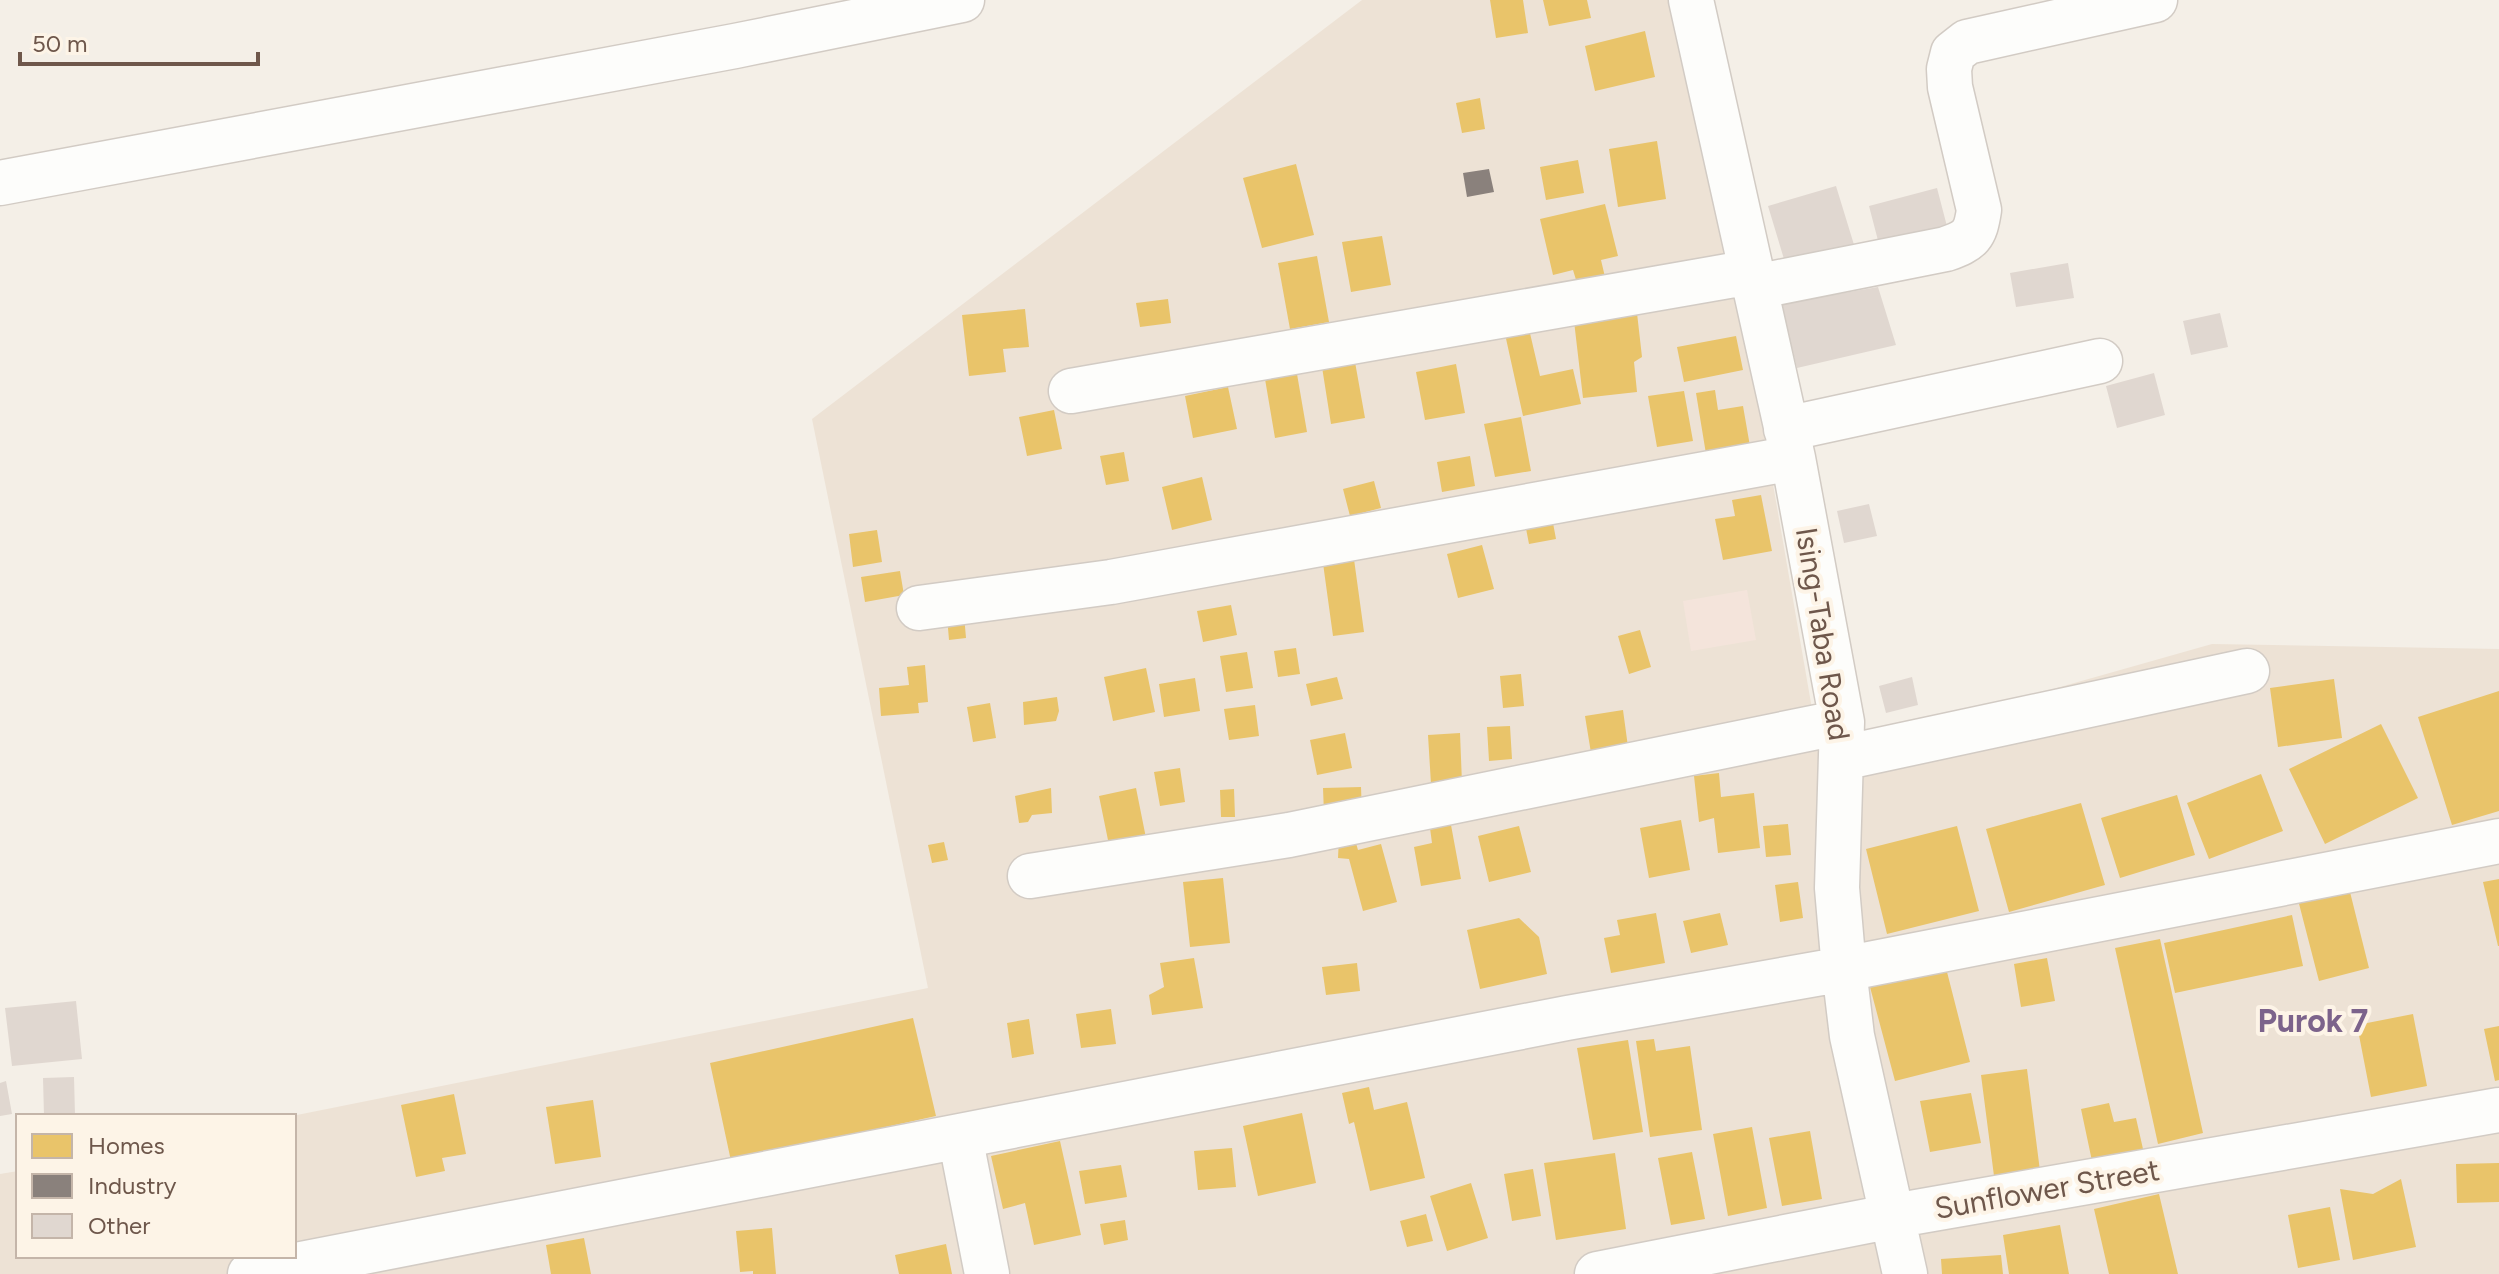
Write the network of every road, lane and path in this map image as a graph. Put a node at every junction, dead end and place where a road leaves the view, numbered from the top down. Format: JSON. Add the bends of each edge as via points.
{"nodes":[{"id":1,"x":962,"y":0,"type":"edge"},
{"id":2,"x":1691,"y":0,"type":"edge"},
{"id":3,"x":2155,"y":0,"type":"edge"},
{"id":4,"x":0,"y":183,"type":"edge"},
{"id":5,"x":1753,"y":280,"type":"junction"},
{"id":6,"x":2100,"y":361,"type":"dead end"},
{"id":7,"x":1071,"y":391,"type":"dead end"},
{"id":8,"x":1790,"y":443,"type":"junction"},
{"id":9,"x":919,"y":608,"type":"dead end"},
{"id":10,"x":2247,"y":671,"type":"dead end"},
{"id":11,"x":1842,"y":740,"type":"junction"},
{"id":12,"x":2499,"y":841,"type":"edge"},
{"id":13,"x":1030,"y":876,"type":"dead end"},
{"id":14,"x":1844,"y":969,"type":"junction"},
{"id":15,"x":2499,"y":1110,"type":"edge"},
{"id":16,"x":960,"y":1136,"type":"junction"},
{"id":17,"x":1893,"y":1216,"type":"junction"},
{"id":18,"x":250,"y":1274,"type":"edge"},
{"id":19,"x":987,"y":1274,"type":"edge"},
{"id":20,"x":1597,"y":1274,"type":"edge"},
{"id":21,"x":1905,"y":1274,"type":"edge"}],
"edges":[{"from":1,"to":4,"type":"street"},
{"from":2,"to":5,"type":"street","name":"Ising-Taba Road"},
{"from":3,"to":5,"type":"street","via":[[1997,34],[1967,42],[1953,53],[1950,87],[1979,210],[1976,230],[1964,243]]},
{"from":5,"to":7,"type":"street"},
{"from":5,"to":8,"type":"street","name":"Ising-Taba Road"},
{"from":6,"to":8,"type":"street"},
{"from":8,"to":9,"type":"street","via":[[1111,582]]},
{"from":8,"to":11,"type":"street","name":"Ising-Taba Road"},
{"from":10,"to":11,"type":"street"},
{"from":11,"to":13,"type":"street"},
{"from":11,"to":14,"type":"street","name":"Ising-Taba Road","via":[[1837,888]]},
{"from":12,"to":14,"type":"street"},
{"from":14,"to":16,"type":"street"},
{"from":14,"to":17,"type":"street","name":"Ising-Taba Road","via":[[1852,1036]]},
{"from":15,"to":17,"type":"street","name":"Sunflower Street"},
{"from":16,"to":18,"type":"street"},
{"from":16,"to":19,"type":"street"},
{"from":17,"to":20,"type":"street","name":"Sunflower Street"},
{"from":17,"to":21,"type":"street","name":"Ising-Taba Road"}]}
